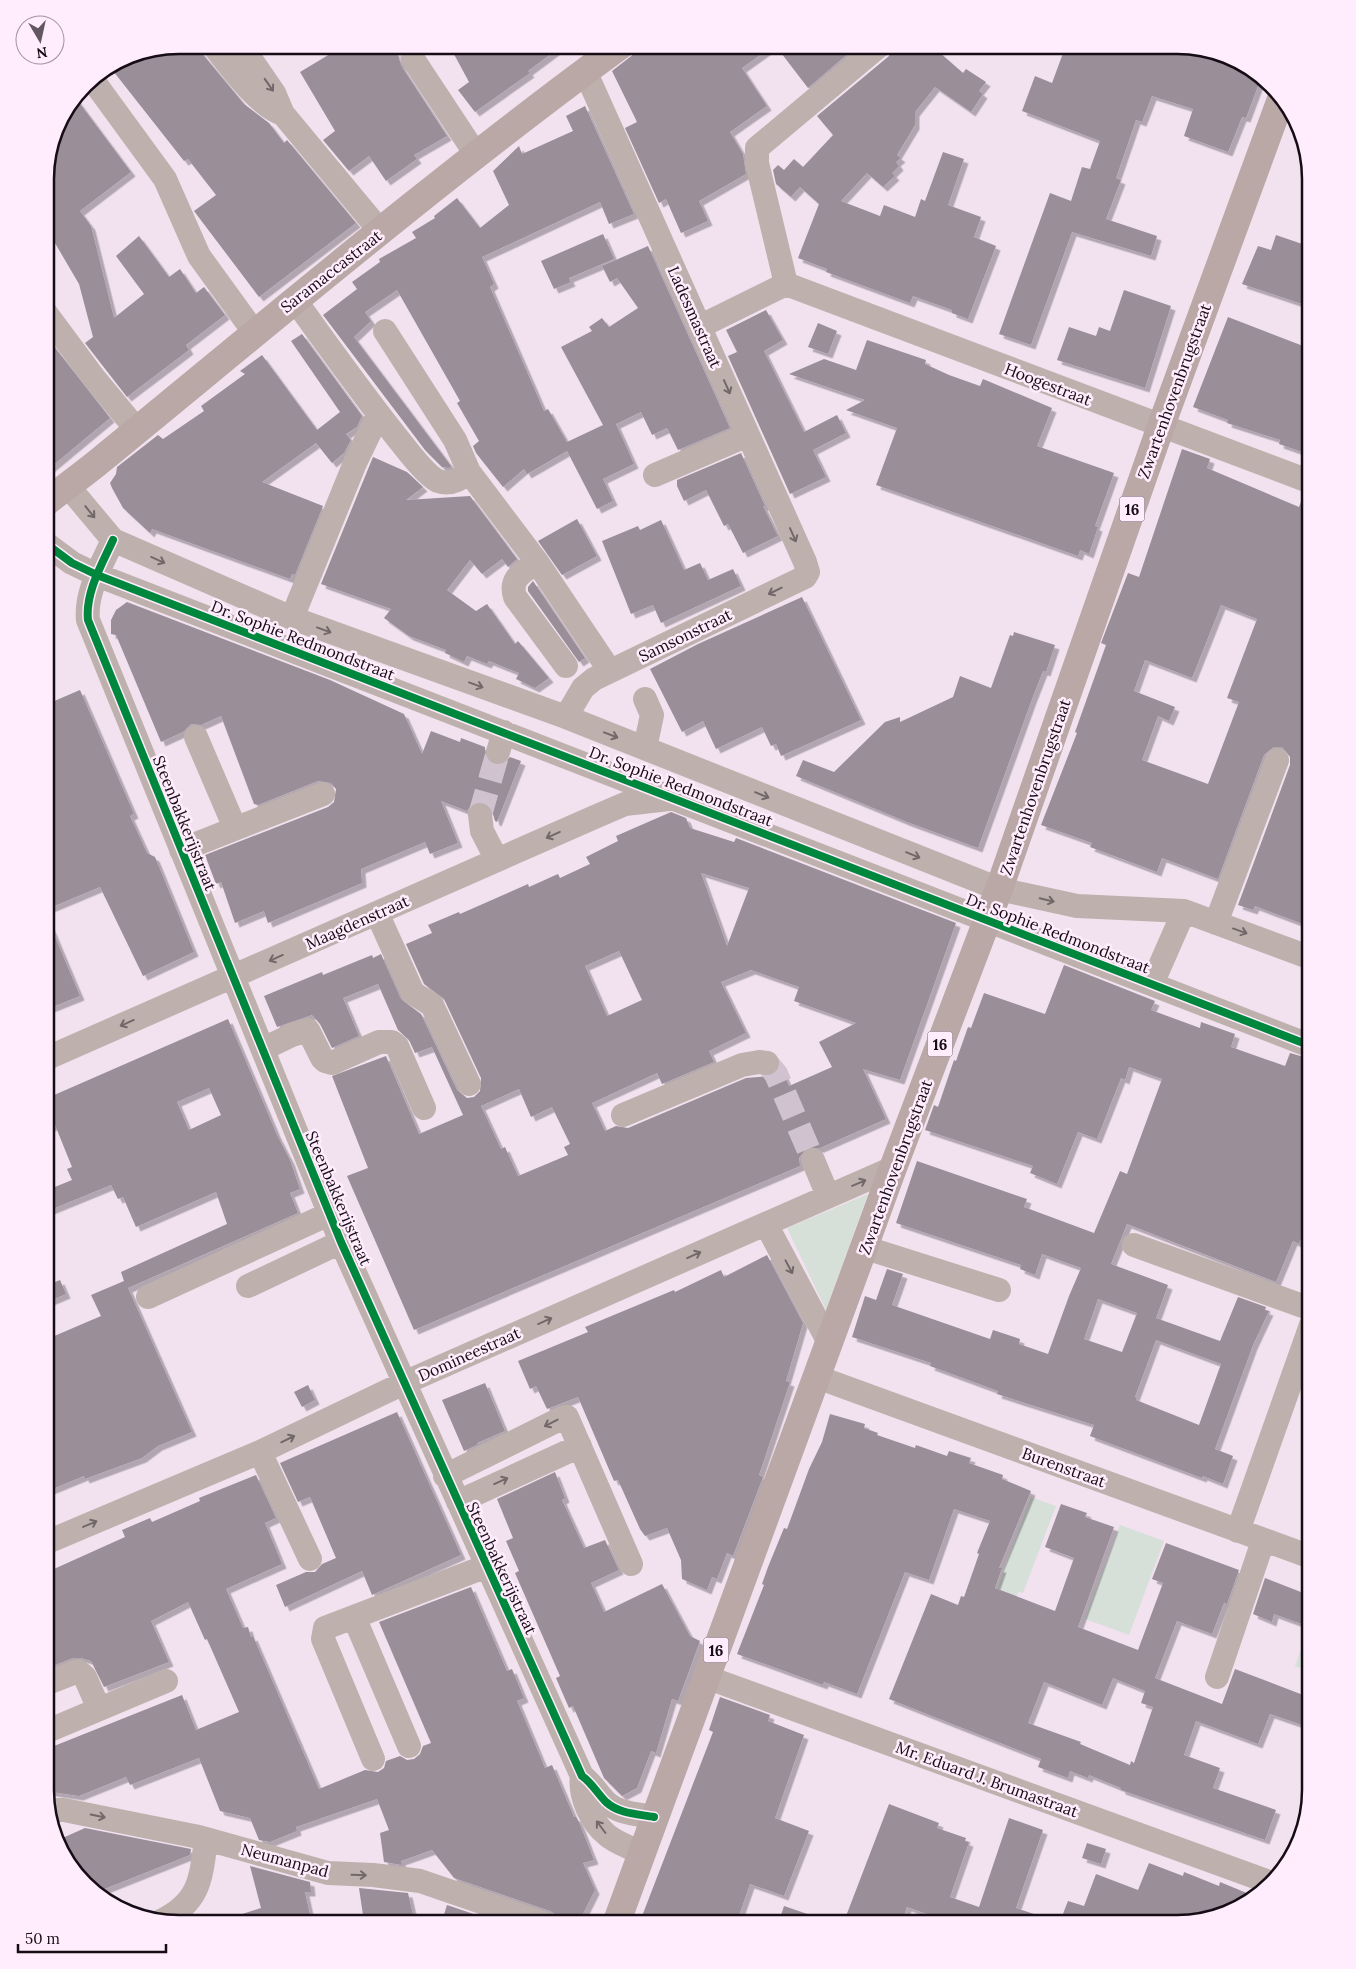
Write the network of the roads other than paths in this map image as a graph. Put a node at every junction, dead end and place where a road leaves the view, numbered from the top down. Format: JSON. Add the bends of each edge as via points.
{"nodes":[{"id":1,"x":221,"y":54,"type":"edge"},
{"id":2,"x":247,"y":54,"type":"edge"},
{"id":3,"x":608,"y":54,"type":"edge"},
{"id":4,"x":869,"y":54,"type":"edge"},
{"id":5,"x":413,"y":58,"type":"tunnel mouth"},
{"id":6,"x":586,"y":71,"type":"junction"},
{"id":7,"x":96,"y":85,"type":"edge"},
{"id":8,"x":1277,"y":105,"type":"edge"},
{"id":9,"x":283,"y":114,"type":"junction"},
{"id":10,"x":477,"y":156,"type":"junction"},
{"id":11,"x":381,"y":232,"type":"junction"},
{"id":12,"x":786,"y":284,"type":"junction"},
{"id":13,"x":295,"y":300,"type":"junction"},
{"id":14,"x":54,"y":324,"type":"edge"},
{"id":15,"x":699,"y":327,"type":"junction"},
{"id":16,"x":385,"y":331,"type":"dead end"},
{"id":17,"x":254,"y":332,"type":"junction"},
{"id":18,"x":378,"y":415,"type":"junction"},
{"id":19,"x":1161,"y":426,"type":"junction"},
{"id":20,"x":137,"y":430,"type":"junction"},
{"id":21,"x":748,"y":435,"type":"junction"},
{"id":22,"x":469,"y":472,"type":"junction"},
{"id":23,"x":655,"y":475,"type":"dead end"},
{"id":24,"x":1302,"y":479,"type":"edge"},
{"id":25,"x":68,"y":484,"type":"junction"},
{"id":26,"x":54,"y":496,"type":"edge"},
{"id":27,"x":113,"y":540,"type":"junction"},
{"id":28,"x":54,"y":550,"type":"edge"},
{"id":29,"x":537,"y":562,"type":"junction"},
{"id":30,"x":805,"y":562,"type":"joint"},
{"id":31,"x":97,"y":575,"type":"junction"},
{"id":32,"x":292,"y":618,"type":"junction"},
{"id":33,"x":566,"y":666,"type":"dead end"},
{"id":34,"x":610,"y":671,"type":"junction"},
{"id":35,"x":645,"y":699,"type":"dead end"},
{"id":36,"x":566,"y":717,"type":"junction"},
{"id":37,"x":196,"y":737,"type":"dead end"},
{"id":38,"x":640,"y":746,"type":"junction"},
{"id":39,"x":1278,"y":760,"type":"dead end"},
{"id":40,"x":620,"y":777,"type":"junction"},
{"id":41,"x":323,"y":794,"type":"dead end"},
{"id":42,"x":673,"y":799,"type":"junction"},
{"id":43,"x":480,"y":815,"type":"tunnel mouth"},
{"id":44,"x":597,"y":816,"type":"junction"},
{"id":45,"x":235,"y":828,"type":"junction"},
{"id":46,"x":181,"y":850,"type":"junction"},
{"id":47,"x":497,"y":860,"type":"junction"},
{"id":48,"x":999,"y":889,"type":"junction"},
{"id":49,"x":1184,"y":911,"type":"junction"},
{"id":50,"x":377,"y":913,"type":"junction"},
{"id":51,"x":987,"y":920,"type":"junction"},
{"id":52,"x":1216,"y":923,"type":"junction"},
{"id":53,"x":1302,"y":955,"type":"edge"},
{"id":54,"x":233,"y":977,"type":"junction"},
{"id":55,"x":1152,"y":984,"type":"junction"},
{"id":56,"x":1302,"y":1042,"type":"edge"},
{"id":57,"x":263,"y":1050,"type":"junction"},
{"id":58,"x":54,"y":1055,"type":"edge"},
{"id":59,"x":768,"y":1063,"type":"dead end"},
{"id":60,"x":469,"y":1084,"type":"dead end"},
{"id":61,"x":424,"y":1108,"type":"dead end"},
{"id":62,"x":623,"y":1115,"type":"dead end"},
{"id":63,"x":813,"y":1160,"type":"tunnel mouth"},
{"id":64,"x":893,"y":1168,"type":"junction"},
{"id":65,"x":828,"y":1196,"type":"junction"},
{"id":66,"x":329,"y":1214,"type":"junction"},
{"id":67,"x":766,"y":1224,"type":"junction"},
{"id":68,"x":341,"y":1242,"type":"junction"},
{"id":69,"x":1134,"y":1245,"type":"dead end"},
{"id":70,"x":866,"y":1248,"type":"junction"},
{"id":71,"x":248,"y":1286,"type":"dead end"},
{"id":72,"x":1000,"y":1290,"type":"dead end"},
{"id":73,"x":148,"y":1297,"type":"dead end"},
{"id":74,"x":1302,"y":1306,"type":"edge"},
{"id":75,"x":830,"y":1340,"type":"junction"},
{"id":76,"x":1302,"y":1350,"type":"edge"},
{"id":77,"x":818,"y":1377,"type":"junction"},
{"id":78,"x":404,"y":1383,"type":"junction"},
{"id":79,"x":580,"y":1446,"type":"junction"},
{"id":80,"x":260,"y":1452,"type":"junction"},
{"id":81,"x":446,"y":1476,"type":"junction"},
{"id":82,"x":458,"y":1502,"type":"junction"},
{"id":83,"x":1238,"y":1530,"type":"junction"},
{"id":84,"x":54,"y":1538,"type":"edge"},
{"id":85,"x":1263,"y":1541,"type":"junction"},
{"id":86,"x":1302,"y":1551,"type":"edge"},
{"id":87,"x":310,"y":1559,"type":"dead end"},
{"id":88,"x":631,"y":1564,"type":"dead end"},
{"id":89,"x":487,"y":1566,"type":"junction"},
{"id":90,"x":354,"y":1617,"type":"junction"},
{"id":91,"x":706,"y":1677,"type":"junction"},
{"id":92,"x":1217,"y":1677,"type":"dead end"},
{"id":93,"x":54,"y":1680,"type":"edge"},
{"id":94,"x":166,"y":1681,"type":"dead end"},
{"id":95,"x":99,"y":1709,"type":"junction"},
{"id":96,"x":54,"y":1728,"type":"edge"},
{"id":97,"x":409,"y":1746,"type":"dead end"},
{"id":98,"x":373,"y":1759,"type":"dead end"},
{"id":99,"x":582,"y":1776,"type":"junction"},
{"id":100,"x":56,"y":1810,"type":"edge"},
{"id":101,"x":654,"y":1817,"type":"junction"},
{"id":102,"x":206,"y":1839,"type":"junction"},
{"id":103,"x":641,"y":1853,"type":"junction"},
{"id":104,"x":1264,"y":1880,"type":"edge"},
{"id":105,"x":171,"y":1915,"type":"edge"},
{"id":106,"x":520,"y":1915,"type":"edge"},
{"id":107,"x":619,"y":1915,"type":"edge"}],
"edges":[{"from":1,"to":9,"type":"street","via":[[263,101]]},
{"from":2,"to":9,"type":"street","one_way":true,"via":[[274,93]]},
{"from":3,"to":6,"type":"main road","name":"Saramaccastraat"},
{"from":4,"to":12,"type":"street","via":[[757,148],[757,163]]},
{"from":5,"to":10,"type":"street"},
{"from":6,"to":10,"type":"main road","name":"Saramaccastraat"},
{"from":6,"to":15,"type":"street","name":"Ladesmastraat"},
{"from":7,"to":17,"type":"street","via":[[165,179],[206,269]]},
{"from":8,"to":19,"type":"main road","name":"Zwartenhovenbrugstraat","number":"16"},
{"from":9,"to":11,"type":"street"},
{"from":10,"to":11,"type":"main road","name":"Saramaccastraat"},
{"from":11,"to":13,"type":"main road","name":"Saramaccastraat"},
{"from":12,"to":15,"type":"street"},
{"from":12,"to":19,"type":"street","name":"Hoogestraat"},
{"from":13,"to":17,"type":"main road","name":"Saramaccastraat"},
{"from":13,"to":18,"type":"street"},
{"from":14,"to":20,"type":"street"},
{"from":15,"to":21,"type":"street","name":"Ladesmastraat","one_way":true},
{"from":16,"to":22,"type":"street","via":[[455,440]]},
{"from":17,"to":20,"type":"main road","name":"Saramaccastraat"},
{"from":18,"to":22,"type":"street","via":[[436,480],[460,480]]},
{"from":18,"to":32,"type":"street"},
{"from":19,"to":24,"type":"street","name":"Hoogestraat"},
{"from":19,"to":48,"type":"main road","name":"Zwartenhovenbrugstraat","number":"16"},
{"from":20,"to":25,"type":"main road","name":"Saramaccastraat"},
{"from":21,"to":23,"type":"street"},
{"from":21,"to":30,"type":"street","name":"Ladesmastraat","one_way":true},
{"from":22,"to":29,"type":"street"},
{"from":25,"to":26,"type":"main road","name":"Saramaccastraat"},
{"from":25,"to":27,"type":"street","name":"Dr. Sophie Redmondstraat","one_way":true},
{"from":27,"to":31,"type":"street","name":"Steenbakkerijstraat"},
{"from":27,"to":32,"type":"street","name":"Dr. Sophie Redmondstraat","one_way":true},
{"from":28,"to":31,"type":"street","name":"Dr. Sophie Redmondstraat"},
{"from":29,"to":33,"type":"street","via":[[516,578],[515,598]]},
{"from":29,"to":34,"type":"street"},
{"from":30,"to":34,"type":"street","name":"Samsonstraat","one_way":true,"via":[[808,572],[805,577]]},
{"from":31,"to":40,"type":"street","name":"Dr. Sophie Redmondstraat","via":[[501,742]]},
{"from":31,"to":46,"type":"street","name":"Steenbakkerijstraat","via":[[88,607],[88,620]]},
{"from":32,"to":36,"type":"street","name":"Dr. Sophie Redmondstraat","one_way":true},
{"from":34,"to":36,"type":"street","name":"Samsonstraat","via":[[583,688]]},
{"from":35,"to":38,"type":"street","via":[[652,715]]},
{"from":36,"to":38,"type":"street","name":"Dr. Sophie Redmondstraat","one_way":true},
{"from":37,"to":45,"type":"street"},
{"from":38,"to":40,"type":"street"},
{"from":38,"to":48,"type":"street","name":"Dr. Sophie Redmondstraat","one_way":true},
{"from":39,"to":52,"type":"street"},
{"from":40,"to":42,"type":"street","name":"Dr. Sophie Redmondstraat"},
{"from":40,"to":44,"type":"street","via":[[610,799]]},
{"from":41,"to":45,"type":"street"},
{"from":42,"to":44,"type":"street","name":"Maagdenstraat","via":[[625,804]]},
{"from":42,"to":51,"type":"street","name":"Dr. Sophie Redmondstraat"},
{"from":43,"to":47,"type":"street","via":[[482,831]]},
{"from":44,"to":47,"type":"street","name":"Maagdenstraat","one_way":true},
{"from":45,"to":46,"type":"street"},
{"from":46,"to":54,"type":"street","name":"Steenbakkerijstraat"},
{"from":47,"to":50,"type":"street","name":"Maagdenstraat"},
{"from":48,"to":49,"type":"street","name":"Dr. Sophie Redmondstraat","one_way":true,"via":[[1077,906]]},
{"from":48,"to":51,"type":"main road","name":"Zwartenhovenbrugstraat","number":"16"},
{"from":49,"to":52,"type":"street","name":"Dr. Sophie Redmondstraat"},
{"from":49,"to":55,"type":"street"},
{"from":50,"to":54,"type":"street","name":"Maagdenstraat","one_way":true},
{"from":50,"to":60,"type":"street","via":[[413,993],[432,1005]]},
{"from":51,"to":55,"type":"street","name":"Dr. Sophie Redmondstraat"},
{"from":51,"to":64,"type":"main road","name":"Zwartenhovenbrugstraat","number":"16"},
{"from":52,"to":53,"type":"street","name":"Dr. Sophie Redmondstraat","one_way":true},
{"from":54,"to":57,"type":"street","name":"Steenbakkerijstraat"},
{"from":54,"to":58,"type":"street","name":"Maagdenstraat","one_way":true},
{"from":55,"to":56,"type":"street","name":"Dr. Sophie Redmondstraat"},
{"from":57,"to":61,"type":"street","via":[[292,1034],[308,1030],[322,1058],[332,1063],[379,1042],[392,1042],[397,1046]]},
{"from":57,"to":66,"type":"street","name":"Steenbakkerijstraat"},
{"from":59,"to":62,"type":"street","via":[[742,1065]]},
{"from":63,"to":65,"type":"street"},
{"from":65,"to":64,"type":"street","name":"Domineestraat","one_way":true},
{"from":64,"to":70,"type":"main road","name":"Zwartenhovenbrugstraat","number":"16"},
{"from":65,"to":67,"type":"street","name":"Domineestraat"},
{"from":66,"to":68,"type":"street","name":"Steenbakkerijstraat"},
{"from":66,"to":73,"type":"street"},
{"from":67,"to":75,"type":"street","one_way":true},
{"from":78,"to":67,"type":"street","name":"Domineestraat","one_way":true},
{"from":68,"to":71,"type":"street"},
{"from":68,"to":78,"type":"street","name":"Steenbakkerijstraat"},
{"from":69,"to":74,"type":"street"},
{"from":70,"to":72,"type":"street"},
{"from":70,"to":75,"type":"main road","name":"Zwartenhovenbrugstraat","number":"16"},
{"from":75,"to":77,"type":"main road","name":"Zwartenhovenbrugstraat","number":"16"},
{"from":76,"to":83,"type":"street"},
{"from":77,"to":83,"type":"street","name":"Burenstraat"},
{"from":77,"to":91,"type":"main road","name":"Zwartenhovenbrugstraat","number":"16"},
{"from":80,"to":78,"type":"street","name":"Domineestraat","one_way":true},
{"from":78,"to":81,"type":"street","name":"Steenbakkerijstraat"},
{"from":79,"to":81,"type":"street","one_way":true,"via":[[571,1422],[567,1417],[562,1418]]},
{"from":82,"to":79,"type":"street","one_way":true},
{"from":79,"to":88,"type":"street"},
{"from":84,"to":80,"type":"street","name":"Domineestraat","one_way":true},
{"from":80,"to":87,"type":"street"},
{"from":81,"to":82,"type":"street","name":"Steenbakkerijstraat"},
{"from":82,"to":89,"type":"street","name":"Steenbakkerijstraat"},
{"from":83,"to":85,"type":"street","name":"Burenstraat"},
{"from":85,"to":86,"type":"street","name":"Burenstraat"},
{"from":85,"to":92,"type":"street"},
{"from":89,"to":90,"type":"street"},
{"from":89,"to":99,"type":"street","name":"Steenbakkerijstraat"},
{"from":90,"to":97,"type":"street"},
{"from":90,"to":98,"type":"street","via":[[325,1628],[323,1639]]},
{"from":91,"to":101,"type":"main road","name":"Zwartenhovenbrugstraat","number":"16"},
{"from":91,"to":104,"type":"street","name":"Mr. Eduard J. Brumastraat"},
{"from":93,"to":95,"type":"street","via":[[78,1670]]},
{"from":94,"to":95,"type":"street"},
{"from":95,"to":96,"type":"street"},
{"from":99,"to":101,"type":"street","name":"Steenbakkerijstraat","via":[[613,1807]]},
{"from":103,"to":99,"type":"street","name":"Steenbakkerijstraat","one_way":true,"via":[[612,1839],[601,1829],[584,1799],[580,1787]]},
{"from":100,"to":102,"type":"street","name":"Neumanpad","one_way":true},
{"from":101,"to":103,"type":"main road","name":"Zwartenhovenbrugstraat","number":"16"},
{"from":102,"to":105,"type":"street","via":[[195,1894]]},
{"from":102,"to":106,"type":"street","name":"Neumanpad","one_way":true,"via":[[328,1873],[420,1881]]},
{"from":103,"to":107,"type":"main road","name":"Zwartenhovenbrugstraat","number":"16"}]}
